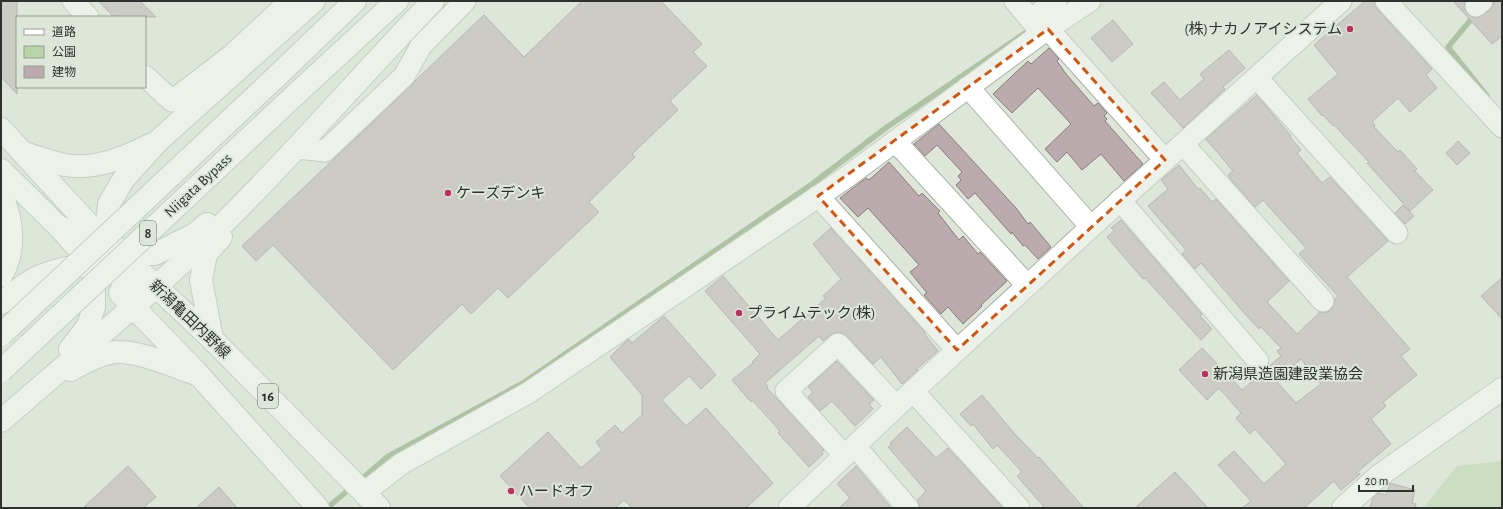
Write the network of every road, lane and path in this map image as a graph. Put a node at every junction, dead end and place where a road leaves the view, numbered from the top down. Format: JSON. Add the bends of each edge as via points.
{"nodes":[{"id":1,"x":290,"y":1,"type":"edge"},
{"id":2,"x":314,"y":1,"type":"edge"},
{"id":3,"x":355,"y":1,"type":"edge"},
{"id":4,"x":397,"y":1,"type":"edge"},
{"id":5,"x":433,"y":1,"type":"edge"},
{"id":6,"x":465,"y":1,"type":"edge"},
{"id":7,"x":1015,"y":1,"type":"edge"},
{"id":8,"x":1056,"y":1,"type":"edge"},
{"id":9,"x":1090,"y":1,"type":"edge"},
{"id":10,"x":1341,"y":1,"type":"edge"},
{"id":11,"x":1386,"y":1,"type":"edge"},
{"id":12,"x":1040,"y":27,"type":"junction"},
{"id":13,"x":146,"y":77,"type":"edge"},
{"id":14,"x":1257,"y":78,"type":"junction"},
{"id":15,"x":968,"y":87,"type":"junction"},
{"id":16,"x":1502,"y":127,"type":"edge"},
{"id":17,"x":1,"y":129,"type":"edge"},
{"id":18,"x":158,"y":141,"type":"junction"},
{"id":19,"x":895,"y":141,"type":"junction"},
{"id":20,"x":1183,"y":144,"type":"junction"},
{"id":21,"x":297,"y":148,"type":"junction"},
{"id":22,"x":24,"y":153,"type":"junction"},
{"id":23,"x":1165,"y":160,"type":"junction"},
{"id":24,"x":1,"y":170,"type":"edge"},
{"id":25,"x":1,"y":194,"type":"edge"},
{"id":26,"x":818,"y":196,"type":"junction"},
{"id":27,"x":1120,"y":200,"type":"junction"},
{"id":28,"x":78,"y":214,"type":"junction"},
{"id":29,"x":59,"y":227,"type":"junction"},
{"id":30,"x":1091,"y":227,"type":"junction"},
{"id":31,"x":1397,"y":233,"type":"dead end"},
{"id":32,"x":86,"y":237,"type":"junction"},
{"id":33,"x":111,"y":247,"type":"junction"},
{"id":34,"x":94,"y":266,"type":"junction"},
{"id":35,"x":116,"y":269,"type":"junction"},
{"id":36,"x":1,"y":276,"type":"edge"},
{"id":37,"x":156,"y":285,"type":"junction"},
{"id":38,"x":1027,"y":286,"type":"junction"},
{"id":39,"x":1322,"y":301,"type":"dead end"},
{"id":40,"x":1,"y":303,"type":"edge"},
{"id":41,"x":134,"y":306,"type":"junction"},
{"id":42,"x":1,"y":335,"type":"edge"},
{"id":43,"x":212,"y":339,"type":"junction"},
{"id":44,"x":957,"y":350,"type":"junction"},
{"id":45,"x":1258,"y":361,"type":"dead end"},
{"id":46,"x":1,"y":370,"type":"edge"},
{"id":47,"x":199,"y":375,"type":"junction"},
{"id":48,"x":1502,"y":389,"type":"edge"},
{"id":49,"x":35,"y":391,"type":"junction"},
{"id":50,"x":912,"y":391,"type":"junction"},
{"id":51,"x":896,"y":406,"type":"junction"},
{"id":52,"x":1,"y":421,"type":"edge"},
{"id":53,"x":849,"y":451,"type":"junction"},
{"id":54,"x":372,"y":500,"type":"edge"},
{"id":55,"x":794,"y":506,"type":"edge"},
{"id":56,"x":318,"y":508,"type":"edge"},
{"id":57,"x":908,"y":508,"type":"edge"},
{"id":58,"x":1019,"y":508,"type":"edge"},
{"id":59,"x":1343,"y":508,"type":"edge"}],
"edges":[{"from":1,"to":13,"type":"street","via":[[232,55],[172,101]]},
{"from":2,"to":18,"type":"main road"},
{"from":3,"to":42,"type":"main road","name":"Niigata Bypass","number":"8","bridge":true},
{"from":4,"to":46,"type":"main road","name":"Niigata Bypass","number":"8","bridge":true},
{"from":5,"to":21,"type":"main road"},
{"from":6,"to":21,"type":"street","via":[[421,46],[404,76],[325,151]]},
{"from":7,"to":12,"type":"street"},
{"from":8,"to":12,"type":"street"},
{"from":9,"to":12,"type":"street"},
{"from":10,"to":14,"type":"street"},
{"from":11,"to":16,"type":"street"},
{"from":12,"to":15,"type":"street"},
{"from":12,"to":23,"type":"street"},
{"from":14,"to":20,"type":"street"},
{"from":14,"to":31,"type":"street"},
{"from":15,"to":19,"type":"street"},
{"from":15,"to":30,"type":"street"},
{"from":17,"to":22,"type":"main road","name":"新潟亀田内野線","number":"16"},
{"from":18,"to":22,"type":"main road","via":[[127,157],[93,166],[65,165]]},
{"from":18,"to":33,"type":"main road","via":[[124,180],[109,204],[107,222]]},
{"from":19,"to":26,"type":"street"},
{"from":19,"to":38,"type":"street"},
{"from":20,"to":23,"type":"street"},
{"from":20,"to":39,"type":"street"},
{"from":21,"to":33,"type":"main road","via":[[195,234],[155,254],[133,254]]},
{"from":21,"to":37,"type":"main road","via":[[228,218]]},
{"from":21,"to":43,"type":"main road","via":[[206,254],[201,280]]},
{"from":22,"to":28,"type":"main road","name":"新潟亀田内野線","number":"16"},
{"from":23,"to":27,"type":"street"},
{"from":24,"to":29,"type":"main road","name":"新潟亀田内野線","number":"16"},
{"from":25,"to":36,"type":"main road","via":[[11,228],[11,246]]},
{"from":26,"to":44,"type":"street"},
{"from":26,"to":54,"type":"street","via":[[528,393],[400,464]]},
{"from":27,"to":30,"type":"street"},
{"from":27,"to":45,"type":"street"},
{"from":28,"to":32,"type":"main road"},
{"from":28,"to":33,"type":"main road","name":"新潟亀田内野線","number":"16"},
{"from":29,"to":32,"type":"main road"},
{"from":29,"to":34,"type":"main road","name":"新潟亀田内野線","number":"16"},
{"from":30,"to":38,"type":"street"},
{"from":32,"to":33,"type":"main road"},
{"from":32,"to":34,"type":"main road"},
{"from":33,"to":35,"type":"main road"},
{"from":33,"to":37,"type":"main road","name":"新潟亀田内野線","number":"16"},
{"from":34,"to":35,"type":"main road"},
{"from":34,"to":40,"type":"main road","via":[[72,268],[35,278]]},
{"from":34,"to":41,"type":"main road","name":"新潟亀田内野線","number":"16"},
{"from":34,"to":49,"type":"main road","via":[[94,307],[88,326]]},
{"from":35,"to":37,"type":"main road"},
{"from":35,"to":41,"type":"main road"},
{"from":37,"to":41,"type":"main road"},
{"from":37,"to":43,"type":"main road","name":"新潟亀田内野線","number":"16"},
{"from":38,"to":44,"type":"street"},
{"from":41,"to":47,"type":"main road","name":"新潟亀田内野線","number":"16"},
{"from":41,"to":49,"type":"main road"},
{"from":43,"to":54,"type":"main road","name":"新潟亀田内野線","number":"16"},
{"from":44,"to":50,"type":"street"},
{"from":47,"to":49,"type":"main road","via":[[140,355],[117,352],[88,360]]},
{"from":47,"to":56,"type":"main road","name":"新潟亀田内野線","number":"16"},
{"from":48,"to":59,"type":"main road","via":[[1380,475]]},
{"from":49,"to":52,"type":"main road"},
{"from":50,"to":51,"type":"street"},
{"from":50,"to":58,"type":"street"},
{"from":51,"to":53,"type":"street"},
{"from":51,"to":53,"type":"street","via":[[838,344],[786,391]]},
{"from":53,"to":55,"type":"street"},
{"from":53,"to":57,"type":"street"}]}
